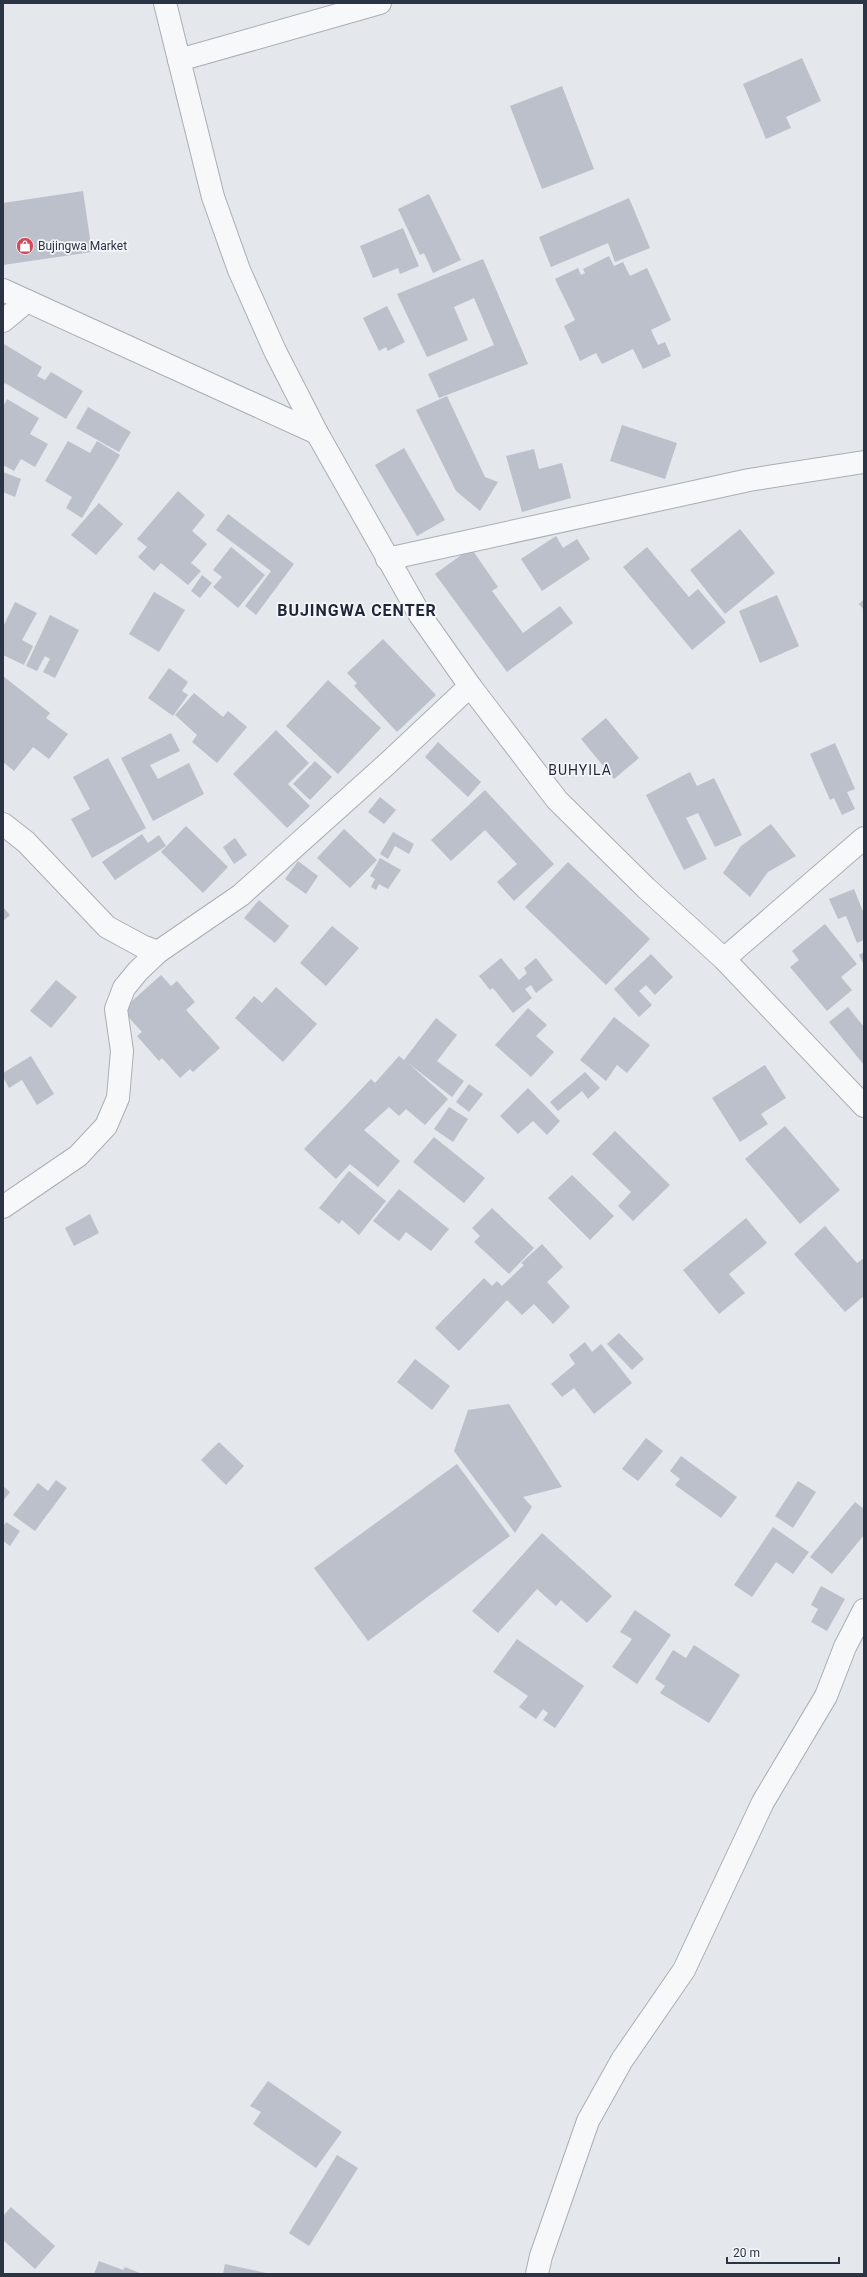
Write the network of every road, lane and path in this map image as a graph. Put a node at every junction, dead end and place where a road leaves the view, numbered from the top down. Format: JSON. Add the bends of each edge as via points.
{"nodes":[{"id":1,"x":165,"y":3,"type":"edge"},
{"id":2,"x":380,"y":3,"type":"edge"},
{"id":3,"x":179,"y":60,"type":"junction"},
{"id":4,"x":3,"y":290,"type":"edge"},
{"id":5,"x":27,"y":301,"type":"junction"},
{"id":6,"x":3,"y":322,"type":"edge"},
{"id":7,"x":317,"y":433,"type":"junction"},
{"id":8,"x":864,"y":462,"type":"edge"},
{"id":9,"x":387,"y":559,"type":"junction"},
{"id":10,"x":470,"y":686,"type":"junction"},
{"id":11,"x":3,"y":824,"type":"edge"},
{"id":12,"x":864,"y":838,"type":"edge"},
{"id":13,"x":158,"y":952,"type":"junction"},
{"id":14,"x":724,"y":959,"type":"junction"},
{"id":15,"x":864,"y":1106,"type":"edge"},
{"id":16,"x":3,"y":1207,"type":"edge"},
{"id":17,"x":864,"y":1610,"type":"edge"},
{"id":18,"x":537,"y":2274,"type":"edge"}],
"edges":[{"from":1,"to":3,"type":"street"},
{"from":2,"to":3,"type":"street"},
{"from":3,"to":7,"type":"street","via":[[214,197],[239,270],[275,351]]},
{"from":4,"to":5,"type":"street"},
{"from":5,"to":6,"type":"street"},
{"from":5,"to":7,"type":"street"},
{"from":7,"to":9,"type":"street"},
{"from":8,"to":9,"type":"street","via":[[749,480]]},
{"from":9,"to":10,"type":"street","via":[[420,615]]},
{"from":10,"to":13,"type":"street","via":[[241,895]]},
{"from":10,"to":14,"type":"street","via":[[557,800],[646,888]]},
{"from":11,"to":13,"type":"street","via":[[26,842],[107,927]]},
{"from":12,"to":14,"type":"street"},
{"from":13,"to":16,"type":"street","via":[[124,988],[116,1009],[122,1051],[118,1098],[106,1126],[78,1156]]},
{"from":14,"to":15,"type":"street"},
{"from":17,"to":18,"type":"street","via":[[845,1647],[826,1696],[763,1802],[684,1970],[622,2060],[588,2121],[540,2256]]}]}
